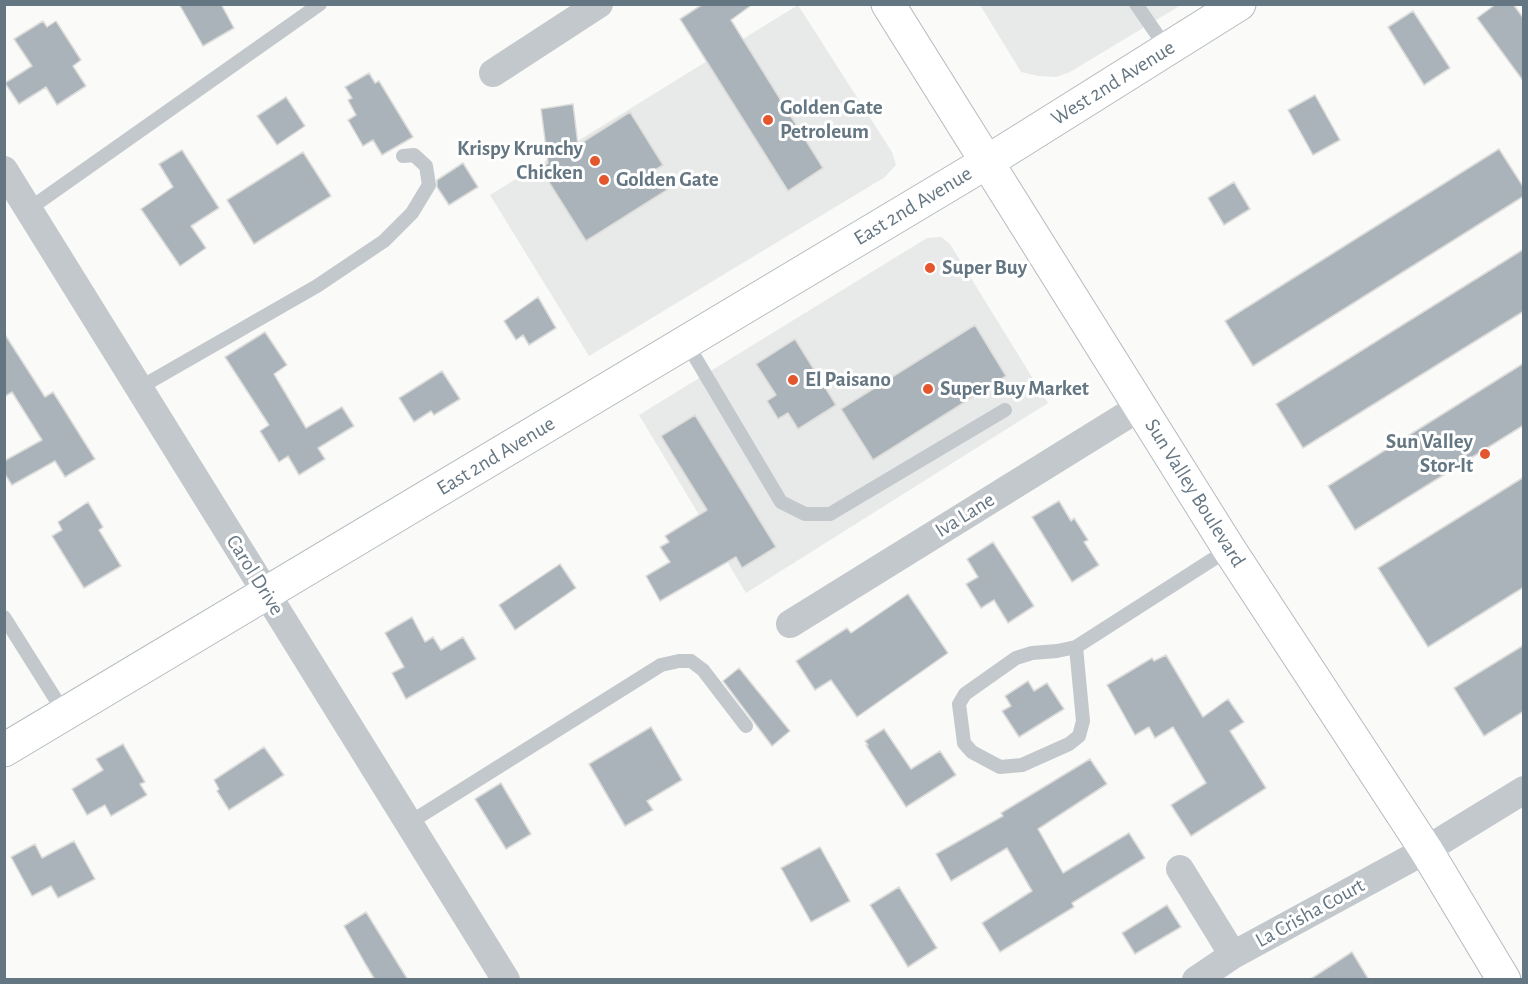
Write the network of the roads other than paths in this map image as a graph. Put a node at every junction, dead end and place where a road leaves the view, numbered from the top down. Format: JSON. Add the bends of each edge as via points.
{"nodes":[{"id":1,"x":320,"y":4,"type":"edge"},
{"id":2,"x":599,"y":4,"type":"edge"},
{"id":3,"x":888,"y":4,"type":"edge"},
{"id":4,"x":1136,"y":4,"type":"edge"},
{"id":5,"x":1239,"y":4,"type":"edge"},
{"id":6,"x":1167,"y":50,"type":"junction"},
{"id":7,"x":494,"y":73,"type":"dead end"},
{"id":8,"x":403,"y":156,"type":"dead end"},
{"id":9,"x":987,"y":162,"type":"junction"},
{"id":10,"x":4,"y":170,"type":"edge"},
{"id":11,"x":29,"y":209,"type":"junction"},
{"id":12,"x":686,"y":342,"type":"junction"},
{"id":13,"x":139,"y":388,"type":"junction"},
{"id":14,"x":1140,"y":407,"type":"junction"},
{"id":15,"x":1005,"y":410,"type":"dead end"},
{"id":16,"x":1229,"y":549,"type":"junction"},
{"id":17,"x":267,"y":593,"type":"junction"},
{"id":18,"x":4,"y":617,"type":"edge"},
{"id":19,"x":790,"y":624,"type":"dead end"},
{"id":20,"x":1076,"y":647,"type":"junction"},
{"id":21,"x":65,"y":714,"type":"junction"},
{"id":22,"x":746,"y":726,"type":"dead end"},
{"id":23,"x":4,"y":750,"type":"edge"},
{"id":24,"x":1524,"y":790,"type":"edge"},
{"id":25,"x":409,"y":823,"type":"junction"},
{"id":26,"x":1426,"y":850,"type":"junction"},
{"id":27,"x":1180,"y":869,"type":"dead end"},
{"id":28,"x":1233,"y":955,"type":"junction"},
{"id":29,"x":506,"y":980,"type":"edge"},
{"id":30,"x":1196,"y":980,"type":"edge"},
{"id":31,"x":1504,"y":980,"type":"edge"}],
"edges":[{"from":1,"to":11,"type":"lane"},
{"from":2,"to":7,"type":"street"},
{"from":3,"to":9,"type":"street","name":"Sun Valley Boulevard"},
{"from":4,"to":6,"type":"lane"},
{"from":5,"to":6,"type":"street","name":"West 2nd Avenue"},
{"from":6,"to":9,"type":"street","name":"West 2nd Avenue"},
{"from":8,"to":13,"type":"lane","via":[[414,155],[426,166],[429,185],[412,213],[384,241],[317,286]]},
{"from":9,"to":12,"type":"street","name":"East 2nd Avenue"},
{"from":9,"to":14,"type":"street","name":"Sun Valley Boulevard"},
{"from":10,"to":11,"type":"street","name":"Carol Drive"},
{"from":11,"to":13,"type":"street","name":"Carol Drive"},
{"from":12,"to":15,"type":"lane","via":[[781,502],[805,514],[830,514]]},
{"from":12,"to":17,"type":"street","name":"East 2nd Avenue"},
{"from":13,"to":17,"type":"street","name":"Carol Drive"},
{"from":14,"to":16,"type":"street","name":"Sun Valley Boulevard"},
{"from":14,"to":19,"type":"street","name":"Iva Lane"},
{"from":16,"to":20,"type":"lane"},
{"from":16,"to":26,"type":"street","name":"Sun Valley Boulevard"},
{"from":17,"to":21,"type":"street","name":"East 2nd Avenue"},
{"from":17,"to":25,"type":"street","name":"Carol Drive"},
{"from":18,"to":21,"type":"lane"},
{"from":20,"to":20,"type":"lane","via":[[1032,652],[1016,658],[965,694],[959,704],[964,743],[972,752],[1000,767],[1022,765],[1079,736],[1083,721]]},
{"from":21,"to":23,"type":"street","name":"East 2nd Avenue"},
{"from":22,"to":25,"type":"lane","via":[[703,670],[691,661],[661,665]]},
{"from":24,"to":26,"type":"street","name":"La Crisha Court"},
{"from":25,"to":29,"type":"street","name":"Carol Drive"},
{"from":26,"to":28,"type":"street","name":"La Crisha Court"},
{"from":26,"to":31,"type":"street","name":"Sun Valley Boulevard"},
{"from":27,"to":28,"type":"street"},
{"from":28,"to":30,"type":"street","name":"La Crisha Court"}]}
